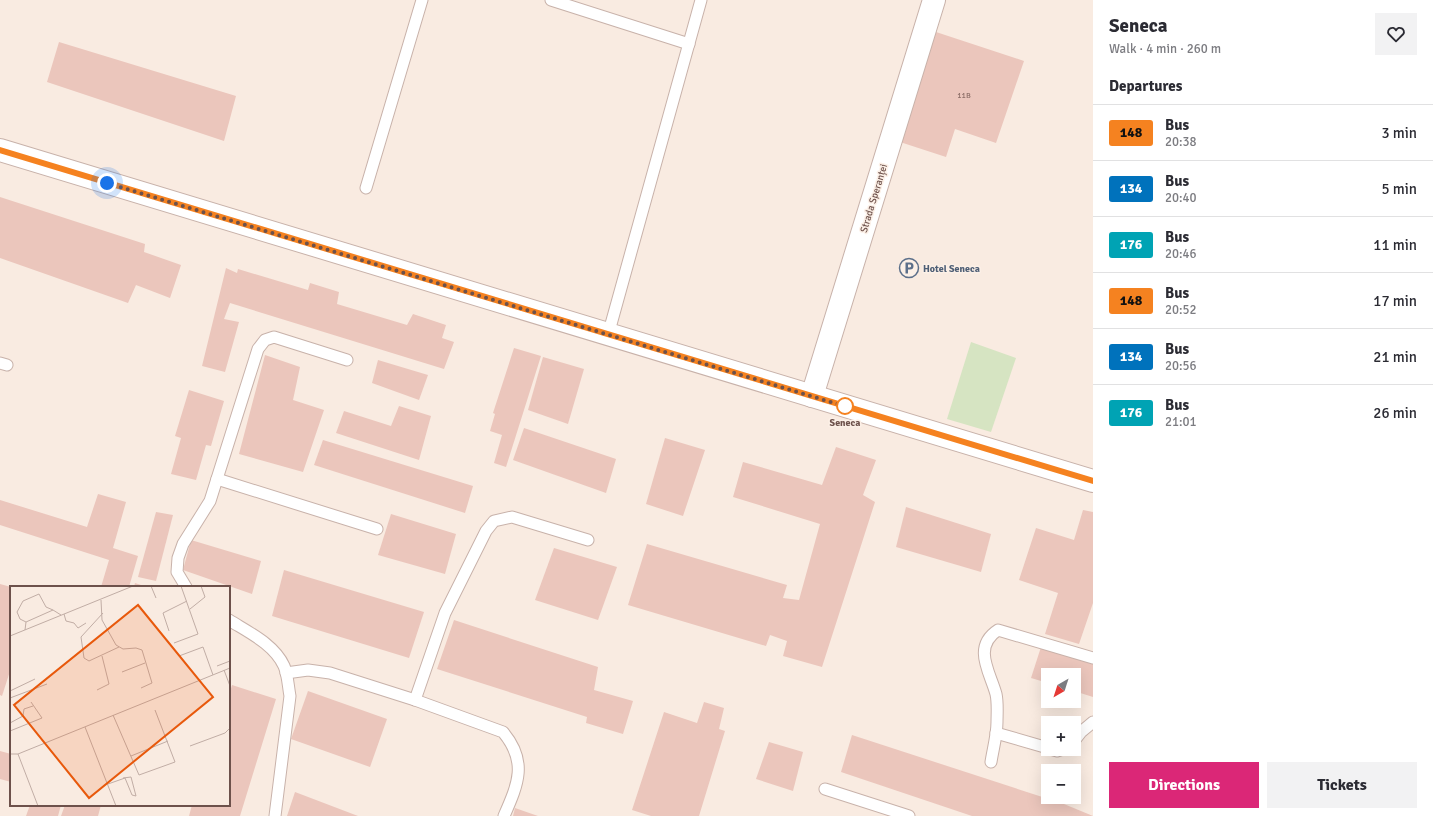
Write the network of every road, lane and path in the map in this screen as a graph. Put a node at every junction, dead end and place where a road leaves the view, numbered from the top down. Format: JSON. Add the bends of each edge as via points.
{"nodes":[{"id":1,"x":422,"y":0,"type":"edge"},
{"id":2,"x":551,"y":0,"type":"edge"},
{"id":3,"x":701,"y":0,"type":"edge"},
{"id":4,"x":934,"y":0,"type":"edge"},
{"id":5,"x":689,"y":44,"type":"junction"},
{"id":6,"x":0,"y":150,"type":"edge"},
{"id":7,"x":366,"y":188,"type":"dead end"},
{"id":8,"x":608,"y":335,"type":"junction"},
{"id":9,"x":346,"y":360,"type":"dead end"},
{"id":10,"x":812,"y":396,"type":"junction"},
{"id":11,"x":217,"y":479,"type":"junction"},
{"id":12,"x":1093,"y":481,"type":"edge"},
{"id":13,"x":377,"y":529,"type":"dead end"},
{"id":14,"x":588,"y":540,"type":"dead end"},
{"id":15,"x":185,"y":586,"type":"edge"},
{"id":16,"x":230,"y":621,"type":"edge"},
{"id":17,"x":1093,"y":658,"type":"edge"},
{"id":18,"x":286,"y":673,"type":"junction"},
{"id":19,"x":415,"y":700,"type":"junction"},
{"id":20,"x":1093,"y":722,"type":"edge"},
{"id":21,"x":1081,"y":732,"type":"edge"},
{"id":22,"x":996,"y":733,"type":"junction"},
{"id":23,"x":1041,"y":747,"type":"edge"},
{"id":24,"x":991,"y":762,"type":"dead end"},
{"id":25,"x":825,"y":790,"type":"dead end"},
{"id":26,"x":275,"y":816,"type":"edge"},
{"id":27,"x":504,"y":816,"type":"edge"},
{"id":28,"x":909,"y":816,"type":"edge"}],
"edges":[{"from":1,"to":7,"type":"lane"},
{"from":2,"to":5,"type":"lane"},
{"from":3,"to":5,"type":"lane"},
{"from":4,"to":10,"type":"street","name":"Strada Speranței"},
{"from":5,"to":8,"type":"lane"},
{"from":6,"to":8,"type":"street"},
{"from":8,"to":10,"type":"street"},
{"from":9,"to":11,"type":"lane","via":[[274,338],[265,340],[258,349]]},
{"from":10,"to":12,"type":"street"},
{"from":11,"to":13,"type":"lane"},
{"from":11,"to":15,"type":"lane","via":[[210,501],[183,544],[178,558],[177,572]]},
{"from":14,"to":19,"type":"lane","via":[[512,517],[494,521],[486,531],[445,613]]},
{"from":16,"to":18,"type":"lane","via":[[271,649]]},
{"from":17,"to":22,"type":"lane","via":[[998,630],[989,636],[984,648],[988,675],[996,694]]},
{"from":18,"to":19,"type":"lane","via":[[308,670],[330,673]]},
{"from":18,"to":26,"type":"lane","via":[[290,696]]},
{"from":19,"to":27,"type":"lane","via":[[503,732],[512,743],[520,769]]},
{"from":20,"to":21,"type":"lane"},
{"from":22,"to":23,"type":"lane"},
{"from":22,"to":24,"type":"lane"},
{"from":25,"to":28,"type":"lane"}]}
